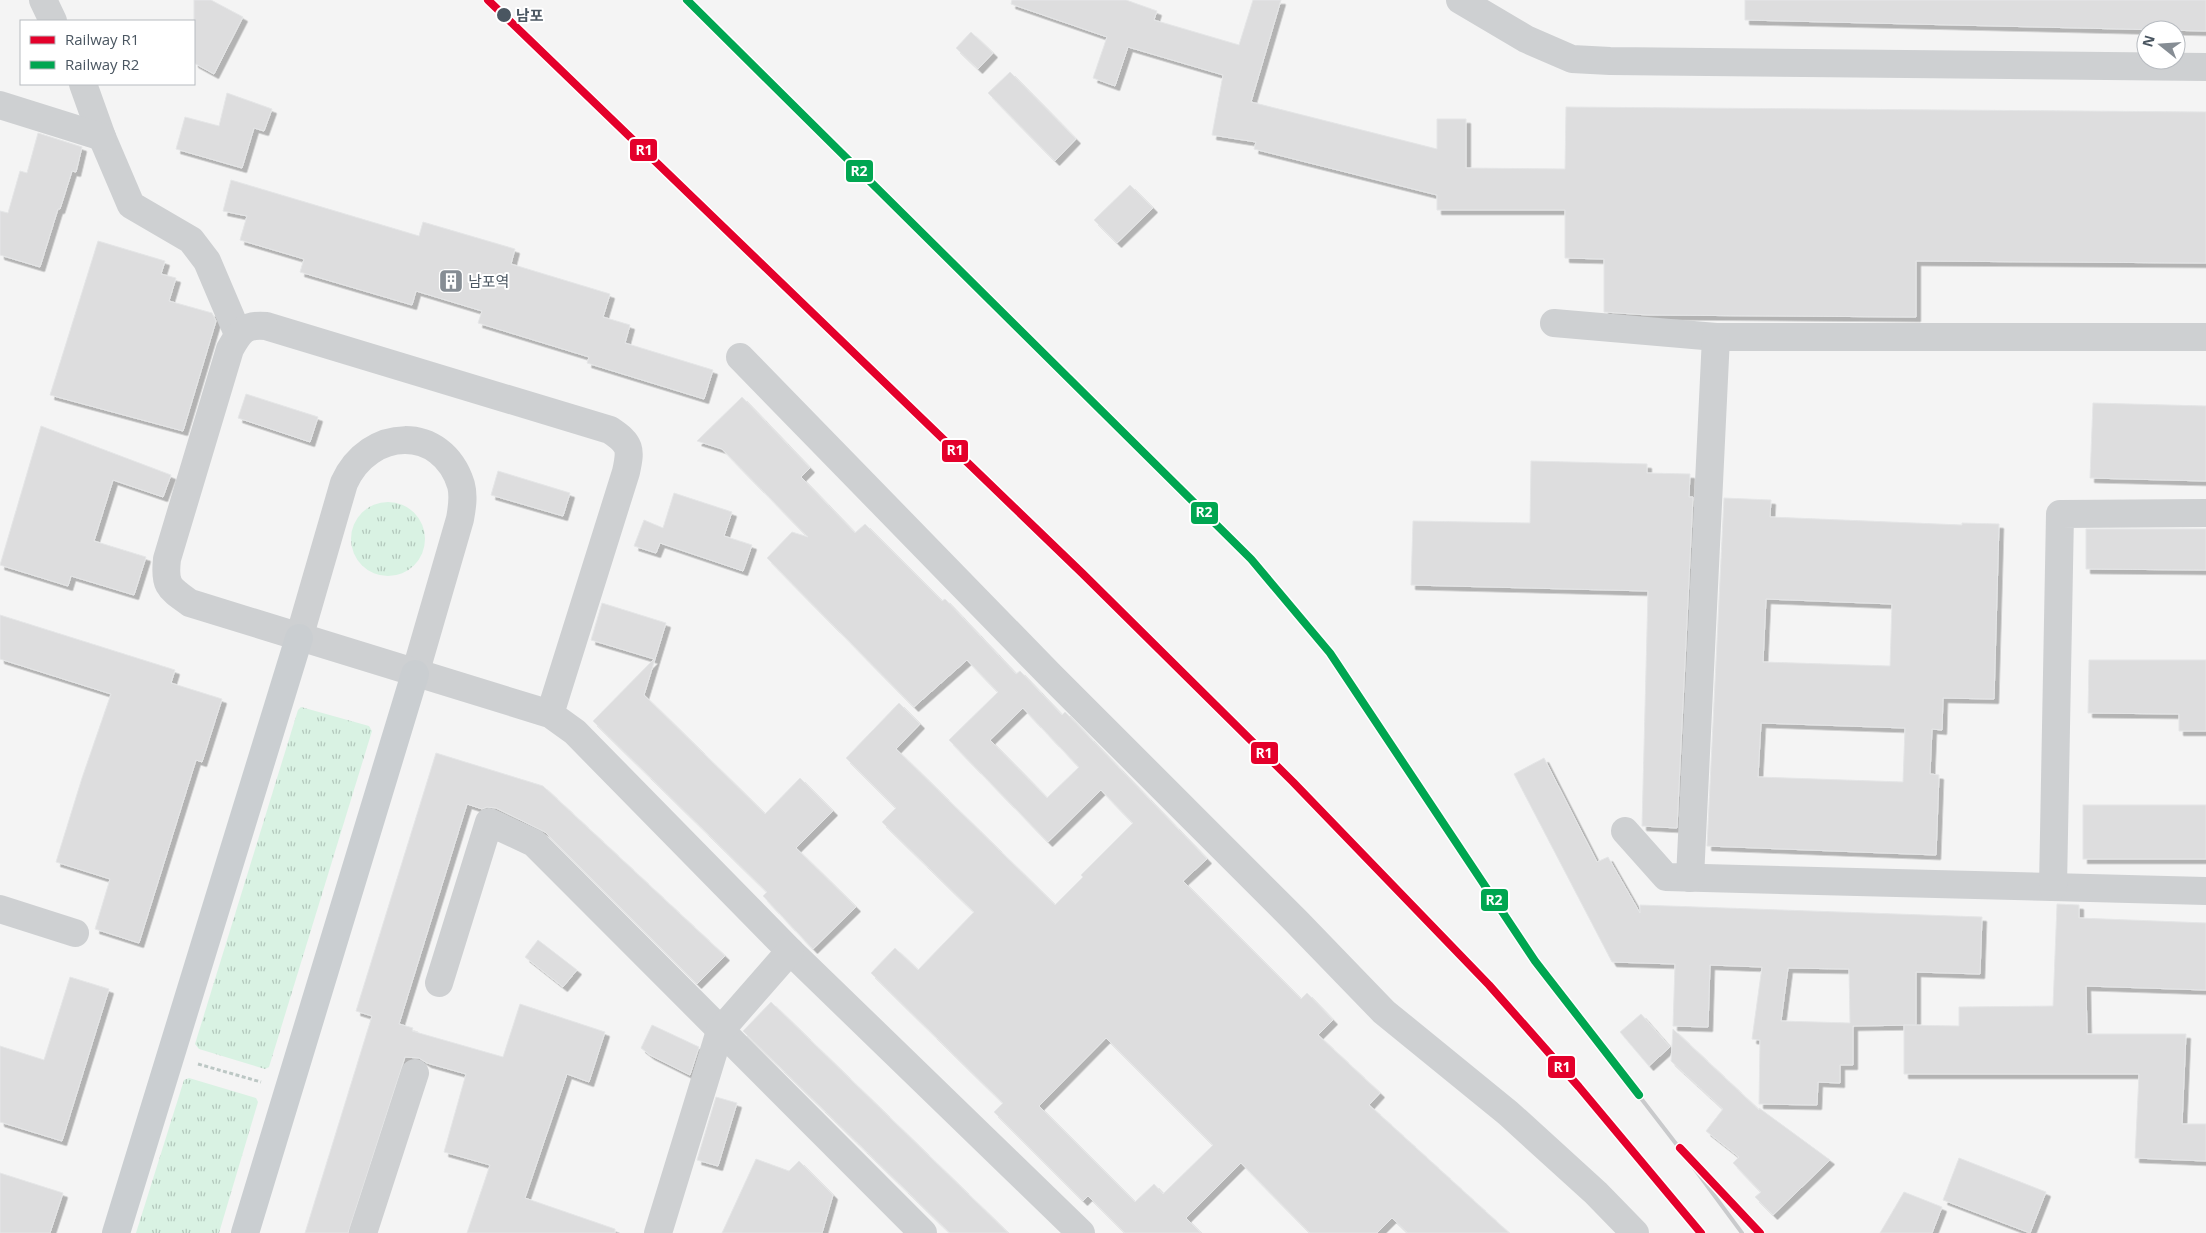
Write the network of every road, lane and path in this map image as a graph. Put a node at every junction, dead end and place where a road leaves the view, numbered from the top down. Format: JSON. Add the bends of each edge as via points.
{"nodes":[{"id":1,"x":43,"y":0,"type":"edge"},
{"id":2,"x":1460,"y":0,"type":"edge"},
{"id":3,"x":53,"y":20,"type":"edge"},
{"id":4,"x":2206,"y":67,"type":"edge"},
{"id":5,"x":83,"y":85,"type":"edge"},
{"id":6,"x":0,"y":105,"type":"edge"},
{"id":7,"x":102,"y":138,"type":"junction"},
{"id":8,"x":1554,"y":323,"type":"dead end"},
{"id":9,"x":238,"y":334,"type":"junction"},
{"id":10,"x":1716,"y":337,"type":"junction"},
{"id":11,"x":2206,"y":337,"type":"edge"},
{"id":12,"x":740,"y":357,"type":"dead end"},
{"id":13,"x":2206,"y":513,"type":"edge"},
{"id":14,"x":299,"y":638,"type":"junction"},
{"id":15,"x":415,"y":674,"type":"junction"},
{"id":16,"x":550,"y":714,"type":"junction"},
{"id":17,"x":1625,"y":831,"type":"dead end"},
{"id":18,"x":1690,"y":878,"type":"junction"},
{"id":19,"x":2053,"y":887,"type":"junction"},
{"id":20,"x":2206,"y":891,"type":"edge"},
{"id":21,"x":0,"y":909,"type":"edge"},
{"id":22,"x":75,"y":933,"type":"dead end"},
{"id":23,"x":790,"y":952,"type":"junction"},
{"id":24,"x":439,"y":983,"type":"dead end"},
{"id":25,"x":720,"y":1031,"type":"junction"},
{"id":26,"x":170,"y":1056,"type":"junction"},
{"id":27,"x":415,"y":1073,"type":"dead end"},
{"id":28,"x":288,"y":1090,"type":"junction"},
{"id":29,"x":116,"y":1233,"type":"edge"},
{"id":30,"x":245,"y":1233,"type":"edge"},
{"id":31,"x":363,"y":1233,"type":"edge"},
{"id":32,"x":658,"y":1233,"type":"edge"},
{"id":33,"x":924,"y":1233,"type":"edge"},
{"id":34,"x":1081,"y":1233,"type":"edge"},
{"id":35,"x":1636,"y":1233,"type":"edge"}],
"edges":[{"from":1,"to":3,"type":"street"},
{"from":2,"to":4,"type":"street","via":[[1526,39],[1572,59]]},
{"from":5,"to":7,"type":"street"},
{"from":6,"to":7,"type":"street"},
{"from":7,"to":9,"type":"street","via":[[131,205],[191,240],[207,261]]},
{"from":8,"to":10,"type":"street"},
{"from":9,"to":14,"type":"street","via":[[230,348],[170,550],[165,578],[173,591],[190,603]]},
{"from":9,"to":16,"type":"street","via":[[251,325],[266,326],[610,430],[625,440],[630,453],[626,472]]},
{"from":10,"to":11,"type":"street"},
{"from":10,"to":18,"type":"street"},
{"from":12,"to":35,"type":"street","via":[[1384,1012],[1508,1113],[1596,1192]]},
{"from":13,"to":19,"type":"street","via":[[2060,514]]},
{"from":14,"to":15,"type":"street"},
{"from":14,"to":15,"type":"street","via":[[350,469],[372,448],[386,442],[417,442],[446,458],[458,479],[463,503]]},
{"from":14,"to":26,"type":"main road"},
{"from":15,"to":16,"type":"street"},
{"from":15,"to":28,"type":"main road"},
{"from":16,"to":23,"type":"street","via":[[575,732]]},
{"from":17,"to":18,"type":"street","via":[[1666,877]]},
{"from":18,"to":19,"type":"street"},
{"from":19,"to":20,"type":"street"},
{"from":21,"to":22,"type":"street"},
{"from":23,"to":25,"type":"street"},
{"from":23,"to":34,"type":"street"},
{"from":24,"to":25,"type":"street","via":[[490,822],[534,843]]},
{"from":25,"to":32,"type":"street"},
{"from":25,"to":33,"type":"street"},
{"from":26,"to":28,"type":"path"},
{"from":26,"to":29,"type":"main road"},
{"from":27,"to":31,"type":"street"},
{"from":28,"to":30,"type":"main road"}]}
